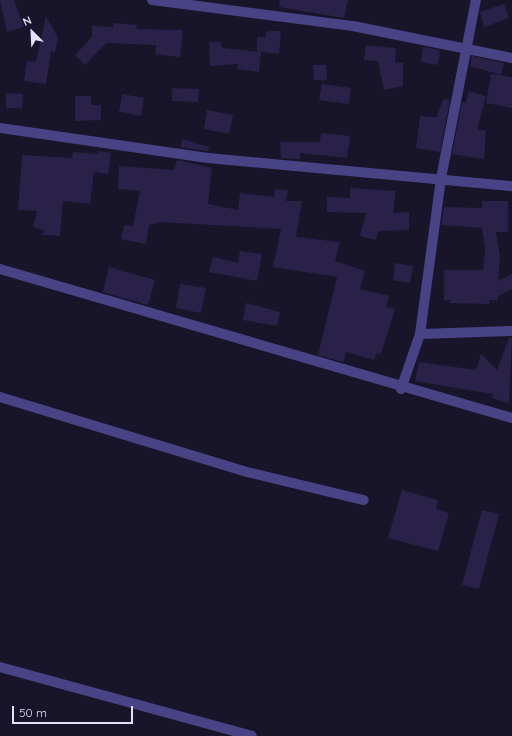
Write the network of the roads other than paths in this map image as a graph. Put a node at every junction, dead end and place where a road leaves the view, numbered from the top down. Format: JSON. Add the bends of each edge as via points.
{"nodes":[{"id":1,"x":152,"y":0,"type":"edge"},
{"id":2,"x":476,"y":0,"type":"edge"},
{"id":3,"x":467,"y":47,"type":"junction"},
{"id":4,"x":512,"y":58,"type":"edge"},
{"id":5,"x":0,"y":128,"type":"edge"},
{"id":6,"x":441,"y":178,"type":"junction"},
{"id":7,"x":512,"y":186,"type":"edge"},
{"id":8,"x":0,"y":269,"type":"edge"},
{"id":9,"x":512,"y":331,"type":"edge"},
{"id":10,"x":420,"y":334,"type":"junction"},
{"id":11,"x":401,"y":389,"type":"junction"},
{"id":12,"x":0,"y":398,"type":"edge"},
{"id":13,"x":512,"y":418,"type":"edge"},
{"id":14,"x":364,"y":500,"type":"dead end"},
{"id":15,"x":0,"y":667,"type":"edge"},
{"id":16,"x":252,"y":736,"type":"edge"}],
"edges":[{"from":1,"to":3,"type":"street","via":[[354,26]]},
{"from":2,"to":3,"type":"street"},
{"from":3,"to":4,"type":"street"},
{"from":3,"to":6,"type":"street"},
{"from":5,"to":6,"type":"street","via":[[208,158]]},
{"from":6,"to":7,"type":"street"},
{"from":6,"to":10,"type":"street"},
{"from":8,"to":11,"type":"street"},
{"from":9,"to":10,"type":"street"},
{"from":10,"to":11,"type":"street"},
{"from":11,"to":13,"type":"street"},
{"from":12,"to":14,"type":"street","via":[[247,472]]},
{"from":15,"to":16,"type":"street"}]}
